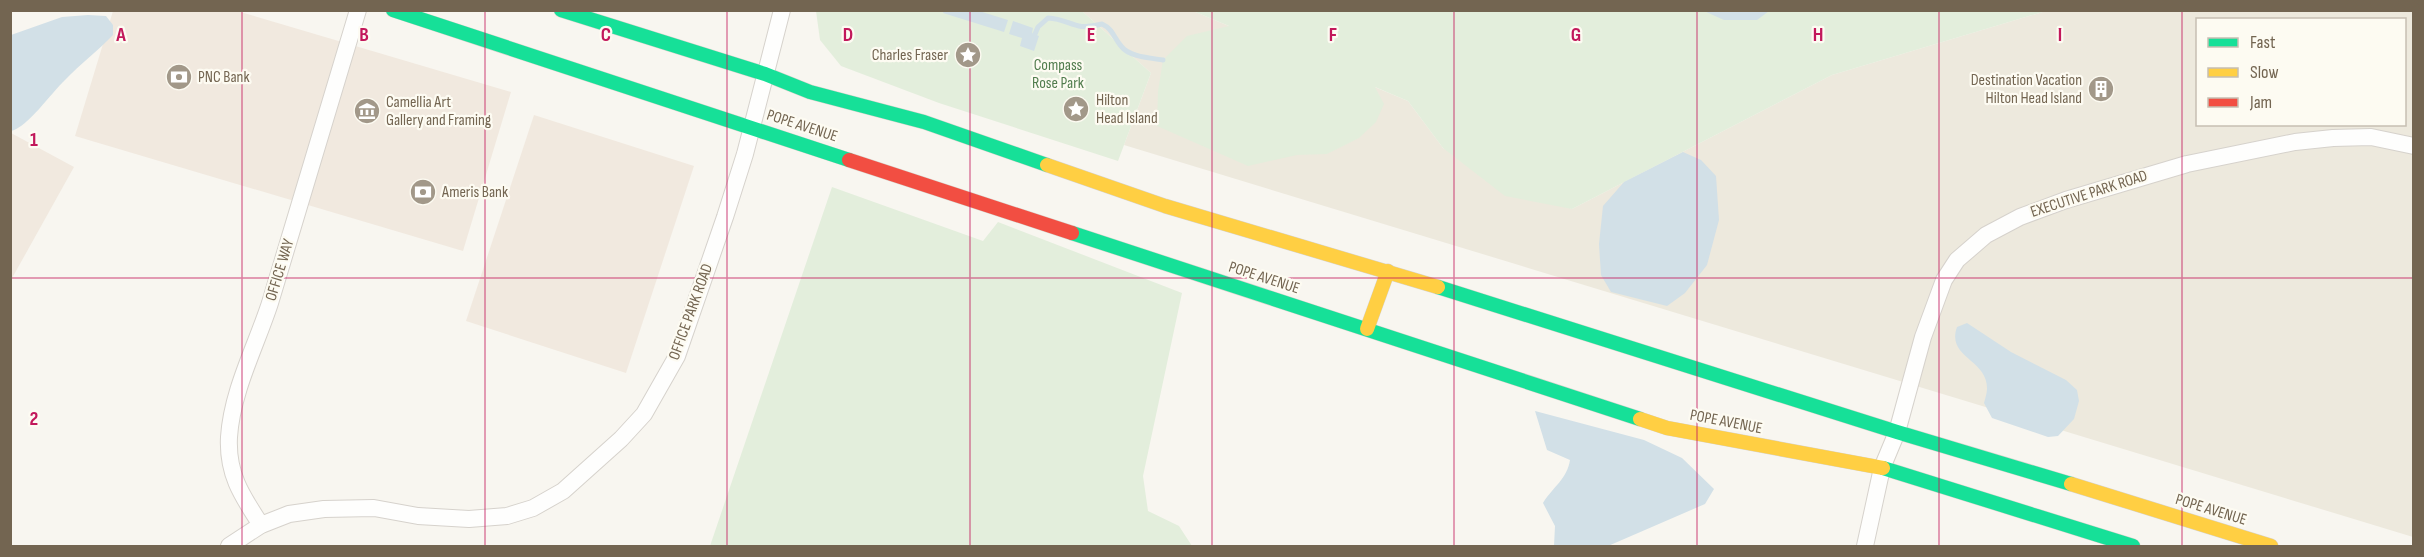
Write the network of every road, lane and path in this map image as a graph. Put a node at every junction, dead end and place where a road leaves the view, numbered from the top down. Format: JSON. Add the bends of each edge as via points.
{"nodes":[{"id":1,"x":358,"y":10,"type":"edge"},
{"id":2,"x":393,"y":10,"type":"edge"},
{"id":3,"x":561,"y":10,"type":"edge"},
{"id":4,"x":782,"y":10,"type":"edge"},
{"id":5,"x":765,"y":74,"type":"junction"},
{"id":6,"x":751,"y":126,"type":"junction"},
{"id":7,"x":2414,"y":146,"type":"edge"},
{"id":8,"x":1388,"y":272,"type":"junction"},
{"id":9,"x":1367,"y":329,"type":"junction"},
{"id":10,"x":1897,"y":432,"type":"junction"},
{"id":11,"x":1882,"y":468,"type":"junction"},
{"id":12,"x":261,"y":525,"type":"junction"},
{"id":13,"x":229,"y":546,"type":"edge"},
{"id":14,"x":1865,"y":546,"type":"edge"},
{"id":15,"x":2133,"y":546,"type":"edge"},
{"id":16,"x":2271,"y":546,"type":"edge"}],
"edges":[{"from":1,"to":12,"type":"street","name":"OFFICE WAY","via":[[235,405],[231,466],[237,489]]},
{"from":2,"to":6,"type":"main road","name":"POPE AVENUE"},
{"from":3,"to":5,"type":"main road","name":"POPE AVENUE"},
{"from":4,"to":5,"type":"street","name":"OFFICE PARK ROAD"},
{"from":5,"to":6,"type":"street","name":"OFFICE PARK ROAD"},
{"from":5,"to":8,"type":"main road","name":"POPE AVENUE","via":[[810,92],[924,122],[1165,206]]},
{"from":6,"to":9,"type":"main road","name":"POPE AVENUE"},
{"from":6,"to":12,"type":"street","name":"OFFICE PARK ROAD","via":[[725,218],[677,356],[644,414],[563,491],[533,508],[507,516],[469,519],[374,508],[324,509],[289,514]]},
{"from":7,"to":10,"type":"street","name":"EXECUTIVE PARK ROAD","via":[[2372,137],[2295,142],[2180,166],[2057,203],[1986,235],[1956,260],[1944,280],[1923,337]]},
{"from":8,"to":9,"type":"main road"},
{"from":8,"to":10,"type":"main road","name":"POPE AVENUE"},
{"from":9,"to":11,"type":"main road","name":"POPE AVENUE","via":[[1667,428]]},
{"from":10,"to":11,"type":"street","name":"EXECUTIVE PARK ROAD"},
{"from":10,"to":16,"type":"main road","name":"POPE AVENUE"},
{"from":11,"to":14,"type":"street","name":"EXECUTIVE PARK ROAD"},
{"from":11,"to":15,"type":"main road","name":"POPE AVENUE"},
{"from":12,"to":13,"type":"street","name":"OFFICE PARK ROAD"}]}
